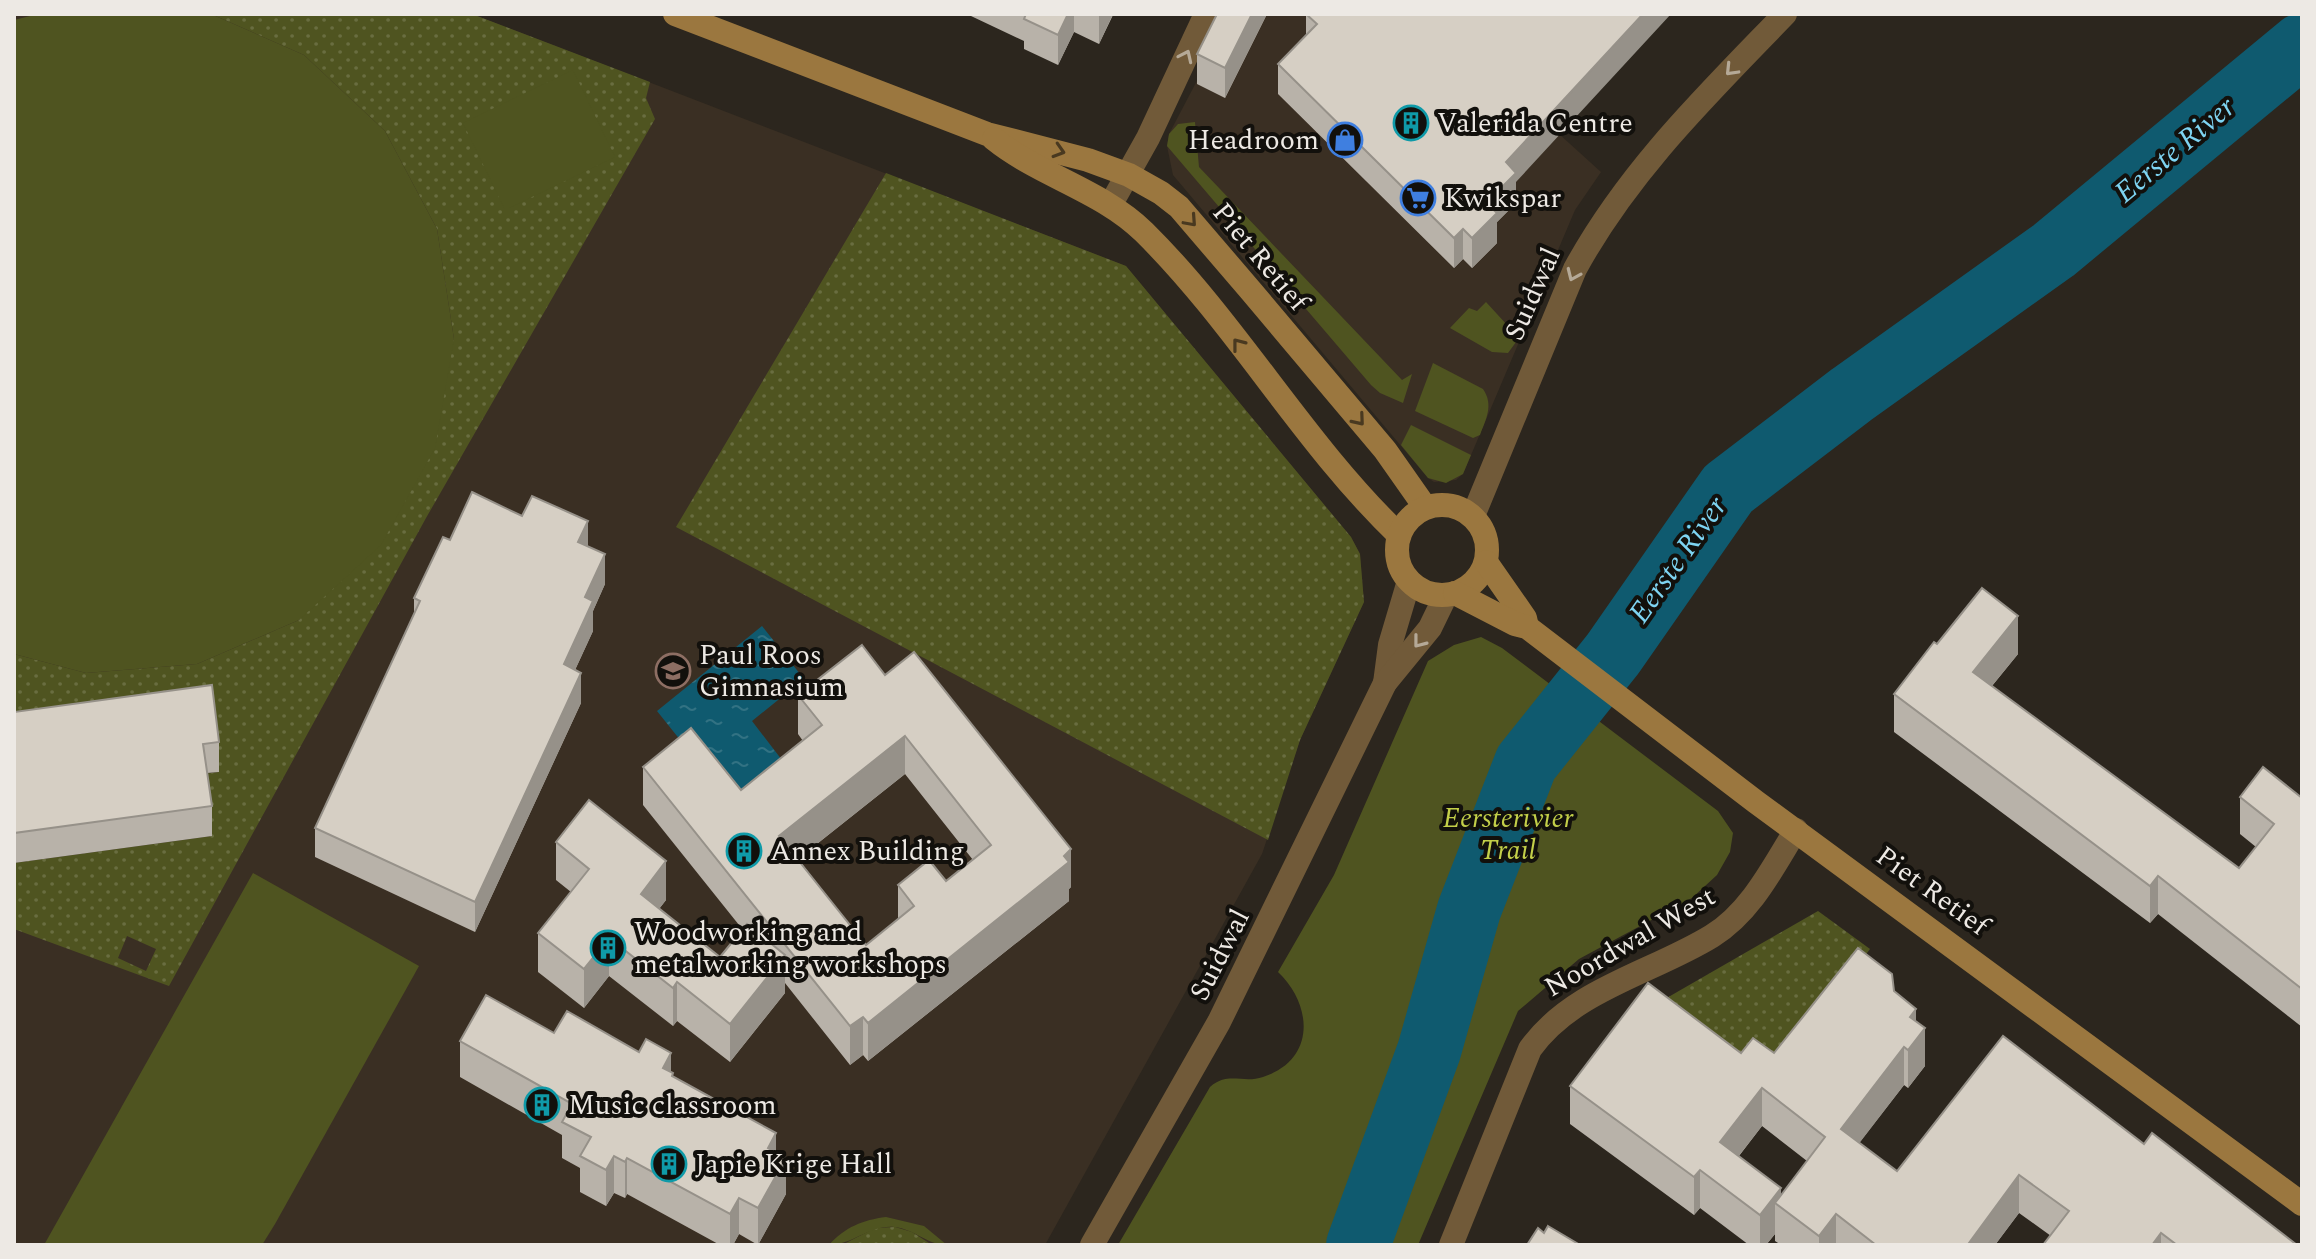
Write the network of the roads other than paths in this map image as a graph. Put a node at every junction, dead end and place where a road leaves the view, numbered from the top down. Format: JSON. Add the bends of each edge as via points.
{"nodes":[{"id":1,"x":675,"y":14,"type":"edge"},
{"id":2,"x":1206,"y":14,"type":"edge"},
{"id":3,"x":1785,"y":14,"type":"edge"},
{"id":4,"x":987,"y":134,"type":"junction"},
{"id":5,"x":1129,"y":175,"type":"junction"},
{"id":6,"x":1111,"y":204,"type":"junction"},
{"id":7,"x":1425,"y":507,"type":"junction"},
{"id":8,"x":1473,"y":516,"type":"junction"},
{"id":9,"x":1399,"y":535,"type":"junction"},
{"id":10,"x":1486,"y":562,"type":"junction"},
{"id":11,"x":1409,"y":581,"type":"junction"},
{"id":12,"x":1450,"y":594,"type":"junction"},
{"id":13,"x":1527,"y":627,"type":"junction"},
{"id":14,"x":1385,"y":683,"type":"junction"},
{"id":15,"x":1796,"y":830,"type":"junction"},
{"id":16,"x":2302,"y":1204,"type":"edge"},
{"id":17,"x":1092,"y":1245,"type":"edge"},
{"id":18,"x":1451,"y":1245,"type":"edge"}],
"edges":[{"from":1,"to":4,"type":"street","name":"Piet Retief"},
{"from":5,"to":2,"type":"street","one_way":true},
{"from":3,"to":8,"type":"street","name":"Suidwal","one_way":true,"via":[[1668,136],[1594,235],[1575,269]]},
{"from":4,"to":5,"type":"street","name":"Piet Retief","one_way":true,"via":[[1053,148]]},
{"from":4,"to":6,"type":"street","name":"Piet Retief","via":[[1026,161]]},
{"from":5,"to":6,"type":"street"},
{"from":5,"to":7,"type":"street","name":"Piet Retief","one_way":true,"via":[[1161,193],[1196,226],[1385,450]]},
{"from":9,"to":6,"type":"street","name":"Piet Retief","one_way":true,"via":[[1347,481],[1219,319],[1143,232]]},
{"from":7,"to":8,"type":"street","via":[[1459,507]]},
{"from":7,"to":9,"type":"street"},
{"from":8,"to":10,"type":"street","via":[[1488,546]]},
{"from":9,"to":11,"type":"street","via":[[1398,560]]},
{"from":10,"to":12,"type":"street","via":[[1479,576]]},
{"from":10,"to":13,"type":"street","name":"Piet Retief"},
{"from":11,"to":12,"type":"street","via":[[1420,590]]},
{"from":11,"to":14,"type":"street","name":"Suidwal"},
{"from":12,"to":13,"type":"street","name":"Piet Retief"},
{"from":12,"to":14,"type":"street","name":"Suidwal","one_way":true},
{"from":13,"to":15,"type":"street","name":"Piet Retief"},
{"from":14,"to":17,"type":"street","name":"Suidwal","via":[[1226,1009]]},
{"from":15,"to":16,"type":"street","name":"Piet Retief"},
{"from":15,"to":18,"type":"street","name":"Noordwal West","via":[[1740,914],[1713,935],[1546,1027],[1530,1049]]}]}
